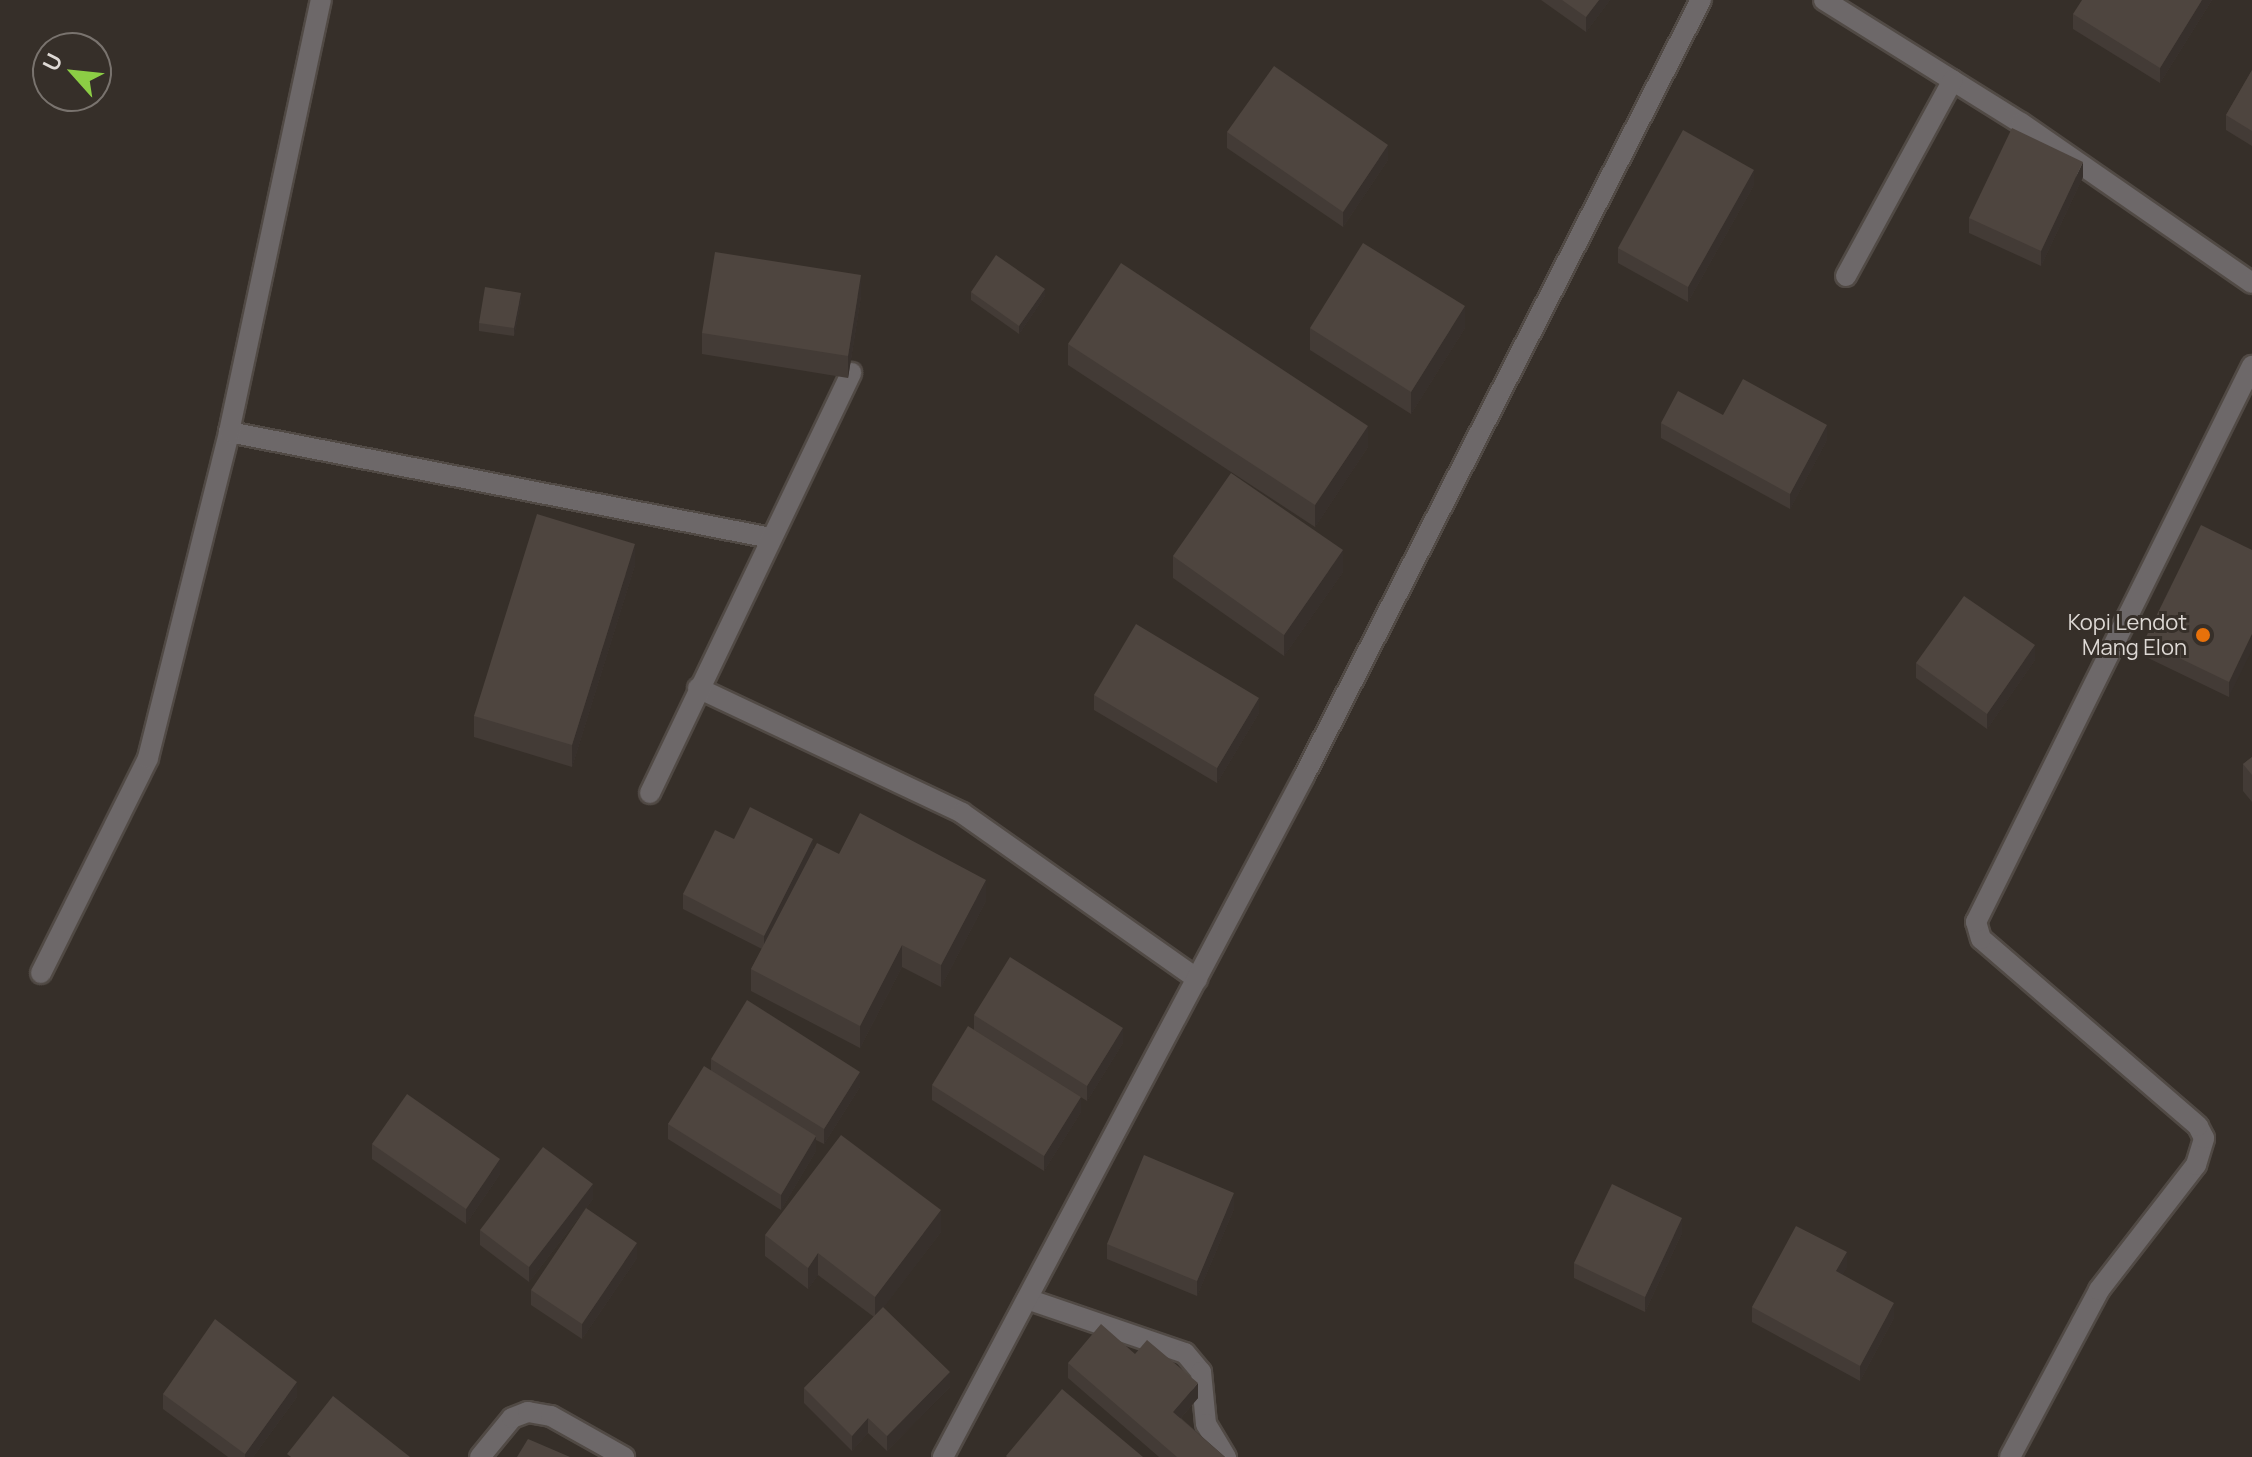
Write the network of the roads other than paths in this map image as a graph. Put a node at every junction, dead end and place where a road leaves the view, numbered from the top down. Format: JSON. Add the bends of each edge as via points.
{"nodes":[{"id":1,"x":321,"y":0,"type":"edge"},
{"id":2,"x":1701,"y":0,"type":"edge"},
{"id":3,"x":1824,"y":0,"type":"edge"},
{"id":4,"x":1953,"y":80,"type":"junction"},
{"id":5,"x":1846,"y":276,"type":"dead end"},
{"id":6,"x":2252,"y":283,"type":"edge"},
{"id":7,"x":2252,"y":366,"type":"edge"},
{"id":8,"x":851,"y":373,"type":"edge"},
{"id":9,"x":229,"y":432,"type":"junction"},
{"id":10,"x":771,"y":538,"type":"junction"},
{"id":11,"x":698,"y":688,"type":"junction"},
{"id":12,"x":650,"y":793,"type":"dead end"},
{"id":13,"x":41,"y":973,"type":"dead end"},
{"id":14,"x":1197,"y":979,"type":"junction"},
{"id":15,"x":1027,"y":1299,"type":"junction"},
{"id":16,"x":480,"y":1457,"type":"edge"},
{"id":17,"x":624,"y":1457,"type":"edge"},
{"id":18,"x":943,"y":1457,"type":"edge"},
{"id":19,"x":1226,"y":1457,"type":"edge"},
{"id":20,"x":2010,"y":1457,"type":"edge"}],
"edges":[{"from":1,"to":9,"type":"street"},
{"from":2,"to":14,"type":"street"},
{"from":3,"to":4,"type":"street"},
{"from":4,"to":5,"type":"street"},
{"from":4,"to":6,"type":"street"},
{"from":7,"to":20,"type":"street","via":[[1976,922],[1981,939],[2198,1126],[2204,1138],[2196,1165],[2099,1290]]},
{"from":8,"to":10,"type":"street"},
{"from":9,"to":10,"type":"street"},
{"from":9,"to":13,"type":"street","via":[[148,758]]},
{"from":10,"to":11,"type":"street"},
{"from":11,"to":12,"type":"street"},
{"from":11,"to":14,"type":"street","via":[[962,813]]},
{"from":14,"to":15,"type":"street"},
{"from":15,"to":18,"type":"street"},
{"from":15,"to":19,"type":"street","via":[[1185,1353],[1201,1372],[1206,1424]]},
{"from":16,"to":17,"type":"street","via":[[512,1418],[528,1412],[551,1416]]}]}
